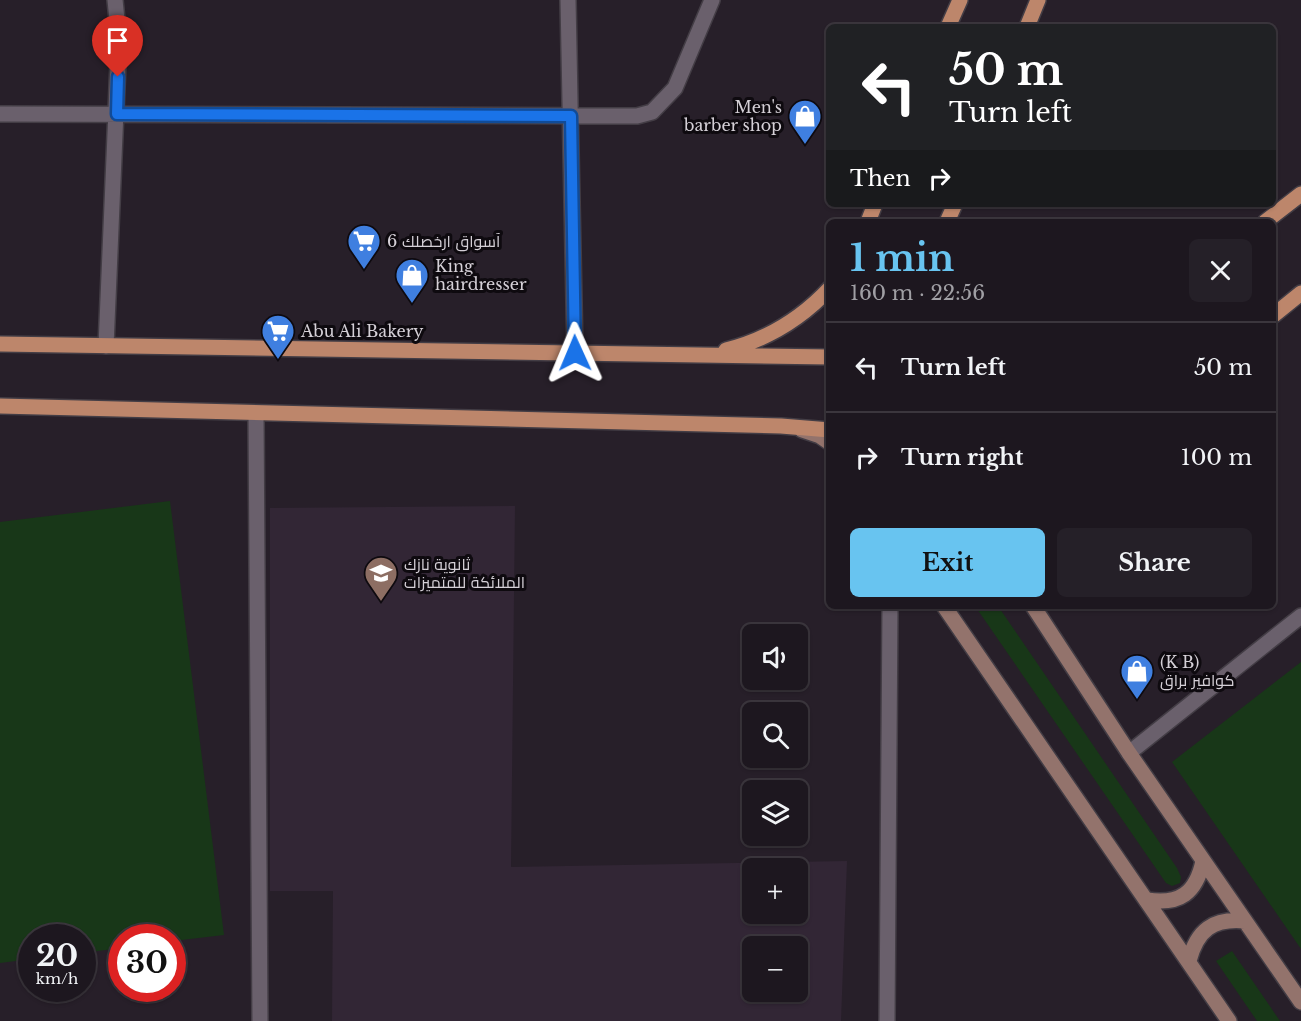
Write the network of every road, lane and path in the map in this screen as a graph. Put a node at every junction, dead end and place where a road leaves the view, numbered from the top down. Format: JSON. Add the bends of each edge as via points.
{"nodes":[{"id":1,"x":115,"y":0,"type":"edge"},
{"id":2,"x":568,"y":0,"type":"edge"},
{"id":3,"x":712,"y":0,"type":"edge"},
{"id":4,"x":960,"y":0,"type":"edge"},
{"id":5,"x":1038,"y":0,"type":"edge"},
{"id":6,"x":949,"y":24,"type":"edge"},
{"id":7,"x":1028,"y":24,"type":"edge"},
{"id":8,"x":0,"y":114,"type":"edge"},
{"id":9,"x":117,"y":114,"type":"junction"},
{"id":10,"x":571,"y":116,"type":"junction"},
{"id":11,"x":1301,"y":194,"type":"edge"},
{"id":12,"x":1269,"y":219,"type":"edge"},
{"id":13,"x":826,"y":292,"type":"edge"},
{"id":14,"x":1301,"y":293,"type":"edge"},
{"id":15,"x":1276,"y":313,"type":"edge"},
{"id":16,"x":0,"y":344,"type":"edge"},
{"id":17,"x":106,"y":346,"type":"junction"},
{"id":18,"x":575,"y":353,"type":"junction"},
{"id":19,"x":703,"y":354,"type":"junction"},
{"id":20,"x":826,"y":357,"type":"edge"},
{"id":21,"x":0,"y":406,"type":"edge"},
{"id":22,"x":256,"y":413,"type":"junction"},
{"id":23,"x":781,"y":426,"type":"junction"},
{"id":24,"x":826,"y":430,"type":"edge"},
{"id":25,"x":826,"y":441,"type":"edge"},
{"id":26,"x":890,"y":609,"type":"edge"},
{"id":27,"x":946,"y":609,"type":"edge"},
{"id":28,"x":1035,"y":609,"type":"edge"},
{"id":29,"x":1301,"y":616,"type":"edge"},
{"id":30,"x":1129,"y":753,"type":"junction"},
{"id":31,"x":1203,"y":861,"type":"junction"},
{"id":32,"x":1147,"y":900,"type":"junction"},
{"id":33,"x":1245,"y":921,"type":"junction"},
{"id":34,"x":1189,"y":962,"type":"junction"},
{"id":35,"x":1301,"y":1002,"type":"edge"},
{"id":36,"x":260,"y":1021,"type":"edge"},
{"id":37,"x":887,"y":1021,"type":"edge"},
{"id":38,"x":1229,"y":1021,"type":"edge"}],
"edges":[{"from":1,"to":9,"type":"street","via":[[119,40]]},
{"from":2,"to":10,"type":"street"},
{"from":3,"to":10,"type":"street","via":[[675,88],[652,112],[637,116]]},
{"from":4,"to":6,"type":"main road"},
{"from":5,"to":7,"type":"main road"},
{"from":8,"to":9,"type":"street"},
{"from":9,"to":10,"type":"street"},
{"from":9,"to":17,"type":"street"},
{"from":10,"to":18,"type":"street"},
{"from":11,"to":12,"type":"main road"},
{"from":13,"to":19,"type":"main road","via":[[802,315],[772,334],[738,347]]},
{"from":14,"to":15,"type":"main road"},
{"from":16,"to":17,"type":"main road"},
{"from":17,"to":18,"type":"main road"},
{"from":18,"to":19,"type":"main road"},
{"from":19,"to":20,"type":"main road"},
{"from":21,"to":22,"type":"main road"},
{"from":22,"to":23,"type":"main road"},
{"from":22,"to":36,"type":"street"},
{"from":23,"to":24,"type":"main road"},
{"from":23,"to":25,"type":"main road","via":[[812,433]]},
{"from":26,"to":37,"type":"street"},
{"from":27,"to":32,"type":"main road"},
{"from":28,"to":30,"type":"main road"},
{"from":29,"to":30,"type":"street"},
{"from":30,"to":31,"type":"main road"},
{"from":31,"to":32,"type":"main road","via":[[1191,890],[1178,899]]},
{"from":31,"to":33,"type":"main road"},
{"from":32,"to":34,"type":"main road"},
{"from":33,"to":34,"type":"main road","via":[[1214,924],[1201,933]]},
{"from":33,"to":35,"type":"main road"},
{"from":34,"to":38,"type":"main road"}]}
